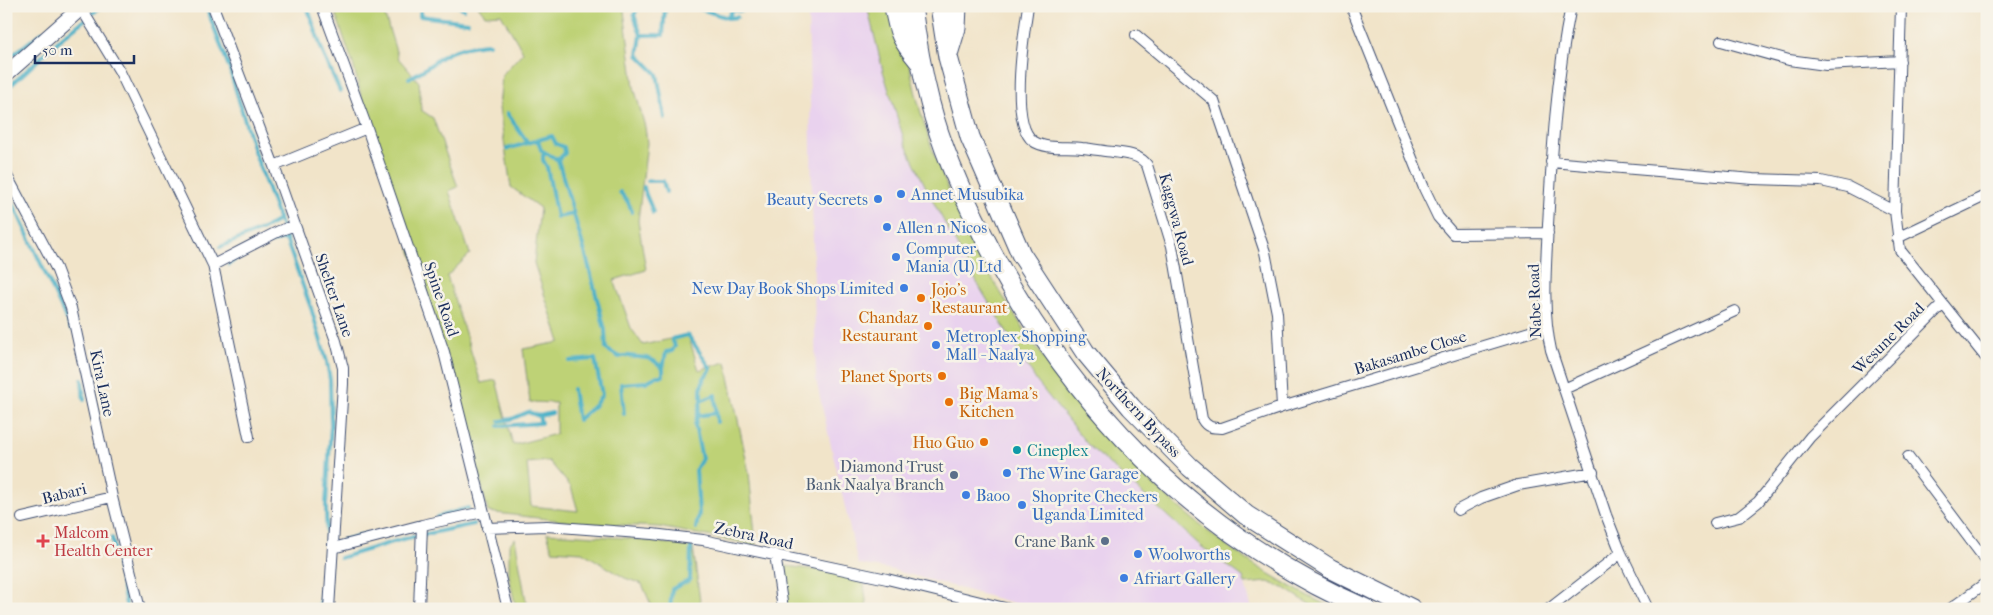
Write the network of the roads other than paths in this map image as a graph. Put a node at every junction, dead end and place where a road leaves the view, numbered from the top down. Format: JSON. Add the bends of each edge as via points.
{"nodes":[{"id":1,"x":212,"y":6,"type":"edge"},
{"id":2,"x":322,"y":6,"type":"edge"},
{"id":3,"x":894,"y":6,"type":"edge"},
{"id":4,"x":912,"y":6,"type":"edge"},
{"id":5,"x":940,"y":6,"type":"edge"},
{"id":6,"x":957,"y":6,"type":"edge"},
{"id":7,"x":1028,"y":6,"type":"edge"},
{"id":8,"x":1352,"y":6,"type":"edge"},
{"id":9,"x":1571,"y":6,"type":"edge"},
{"id":10,"x":1901,"y":6,"type":"edge"},
{"id":11,"x":84,"y":13,"type":"edge"},
{"id":12,"x":1136,"y":35,"type":"dead end"},
{"id":13,"x":1721,"y":41,"type":"dead end"},
{"id":14,"x":948,"y":57,"type":"junction"},
{"id":15,"x":1900,"y":61,"type":"junction"},
{"id":16,"x":922,"y":64,"type":"junction"},
{"id":17,"x":6,"y":74,"type":"edge"},
{"id":18,"x":367,"y":128,"type":"junction"},
{"id":19,"x":1551,"y":162,"type":"junction"},
{"id":20,"x":274,"y":166,"type":"junction"},
{"id":21,"x":6,"y":174,"type":"edge"},
{"id":22,"x":1987,"y":195,"type":"edge"},
{"id":23,"x":1895,"y":211,"type":"junction"},
{"id":24,"x":287,"y":228,"type":"junction"},
{"id":25,"x":1548,"y":233,"type":"junction"},
{"id":26,"x":1897,"y":238,"type":"junction"},
{"id":27,"x":213,"y":264,"type":"junction"},
{"id":28,"x":1943,"y":304,"type":"junction"},
{"id":29,"x":1735,"y":311,"type":"dead end"},
{"id":30,"x":1546,"y":327,"type":"junction"},
{"id":31,"x":1987,"y":359,"type":"edge"},
{"id":32,"x":1564,"y":389,"type":"junction"},
{"id":33,"x":1282,"y":407,"type":"junction"},
{"id":34,"x":249,"y":437,"type":"dead end"},
{"id":35,"x":1908,"y":457,"type":"dead end"},
{"id":36,"x":1593,"y":472,"type":"junction"},
{"id":37,"x":112,"y":497,"type":"junction"},
{"id":38,"x":1458,"y":510,"type":"dead end"},
{"id":39,"x":483,"y":512,"type":"junction"},
{"id":40,"x":22,"y":518,"type":"dead end"},
{"id":41,"x":1715,"y":522,"type":"dead end"},
{"id":42,"x":487,"y":528,"type":"junction"},
{"id":43,"x":422,"y":531,"type":"junction"},
{"id":44,"x":333,"y":548,"type":"junction"},
{"id":45,"x":1621,"y":552,"type":"junction"},
{"id":46,"x":775,"y":554,"type":"junction"},
{"id":47,"x":1987,"y":562,"type":"edge"},
{"id":48,"x":1987,"y":582,"type":"edge"},
{"id":49,"x":140,"y":609,"type":"edge"},
{"id":50,"x":329,"y":609,"type":"edge"},
{"id":51,"x":419,"y":609,"type":"edge"},
{"id":52,"x":508,"y":609,"type":"edge"},
{"id":53,"x":783,"y":609,"type":"edge"},
{"id":54,"x":1009,"y":609,"type":"edge"},
{"id":55,"x":1366,"y":609,"type":"edge"},
{"id":56,"x":1412,"y":609,"type":"edge"},
{"id":57,"x":1549,"y":609,"type":"edge"},
{"id":58,"x":1648,"y":609,"type":"edge"},
{"id":59,"x":1950,"y":609,"type":"edge"}],
"edges":[{"from":1,"to":20,"type":"street","name":"Shelter Lane"},
{"from":2,"to":18,"type":"street","name":"Spine Road"},
{"from":3,"to":16,"type":"highway","via":[[897,27],[904,43]]},
{"from":4,"to":16,"type":"highway","name":"Northern Bypass"},
{"from":5,"to":14,"type":"highway","name":"Northern Bypass"},
{"from":6,"to":14,"type":"highway","via":[[956,28]]},
{"from":7,"to":33,"type":"street","name":"Kaggwa Road","via":[[1020,76],[1021,108],[1027,134],[1034,142],[1046,146],[1131,154],[1147,165],[1172,246],[1205,424],[1222,428]]},
{"from":8,"to":25,"type":"street","via":[[1424,188],[1444,225],[1453,234]]},
{"from":9,"to":19,"type":"street","name":"Nabe Road","via":[[1555,103]]},
{"from":10,"to":15,"type":"street","name":"Wesune Road"},
{"from":11,"to":17,"type":"main road"},
{"from":11,"to":27,"type":"street","via":[[120,72]]},
{"from":12,"to":33,"type":"street","via":[[1214,101],[1265,252],[1277,313]]},
{"from":13,"to":15,"type":"street","via":[[1789,60],[1826,65]]},
{"from":14,"to":56,"type":"highway","name":"Northern Bypass","via":[[970,137],[1021,254],[1085,352],[1131,407],[1183,460],[1246,515],[1331,569]]},
{"from":15,"to":23,"type":"street","name":"Wesune Road"},
{"from":16,"to":55,"type":"highway","name":"Northern Bypass","via":[[930,104],[948,157],[1004,276],[1045,341],[1104,417],[1131,448],[1177,490],[1233,534],[1326,591]]},
{"from":18,"to":20,"type":"street"},
{"from":18,"to":39,"type":"street","name":"Spine Road","via":[[444,352]]},
{"from":19,"to":23,"type":"street","via":[[1753,179],[1821,181],[1848,187]]},
{"from":19,"to":25,"type":"street","name":"Nabe Road"},
{"from":20,"to":24,"type":"street","name":"Shelter Lane"},
{"from":21,"to":37,"type":"street","name":"Kira Lane","via":[[56,268],[71,308]]},
{"from":22,"to":26,"type":"street"},
{"from":23,"to":26,"type":"street","name":"Wesune Road"},
{"from":24,"to":27,"type":"street"},
{"from":24,"to":44,"type":"street","name":"Shelter Lane","via":[[336,341],[343,368]]},
{"from":25,"to":30,"type":"street","name":"Nabe Road"},
{"from":26,"to":28,"type":"street","name":"Wesune Road","via":[[1900,250]]},
{"from":27,"to":34,"type":"street"},
{"from":28,"to":31,"type":"street"},
{"from":28,"to":41,"type":"street","name":"Wesune Road","via":[[1810,437],[1758,502],[1739,517]]},
{"from":29,"to":32,"type":"street"},
{"from":30,"to":32,"type":"street","name":"Nabe Road"},
{"from":30,"to":33,"type":"street","name":"Bakasambe Close"},
{"from":32,"to":36,"type":"street","name":"Nabe Road"},
{"from":35,"to":47,"type":"street"},
{"from":36,"to":38,"type":"street","via":[[1518,485]]},
{"from":36,"to":45,"type":"street","name":"Nabe Road"},
{"from":37,"to":40,"type":"street","name":"Babari"},
{"from":37,"to":49,"type":"street","name":"Kira Lane"},
{"from":39,"to":42,"type":"street","name":"Spine Road"},
{"from":39,"to":43,"type":"street"},
{"from":42,"to":46,"type":"street","name":"Zebra Road","via":[[548,526],[652,534]]},
{"from":42,"to":52,"type":"street","name":"Spine Road"},
{"from":43,"to":44,"type":"street"},
{"from":43,"to":51,"type":"street"},
{"from":44,"to":50,"type":"street","name":"Shelter Lane"},
{"from":45,"to":57,"type":"street"},
{"from":45,"to":58,"type":"street","name":"Nabe Road"},
{"from":46,"to":53,"type":"street"},
{"from":46,"to":54,"type":"street","name":"Zebra Road"},
{"from":48,"to":59,"type":"street"}]}
